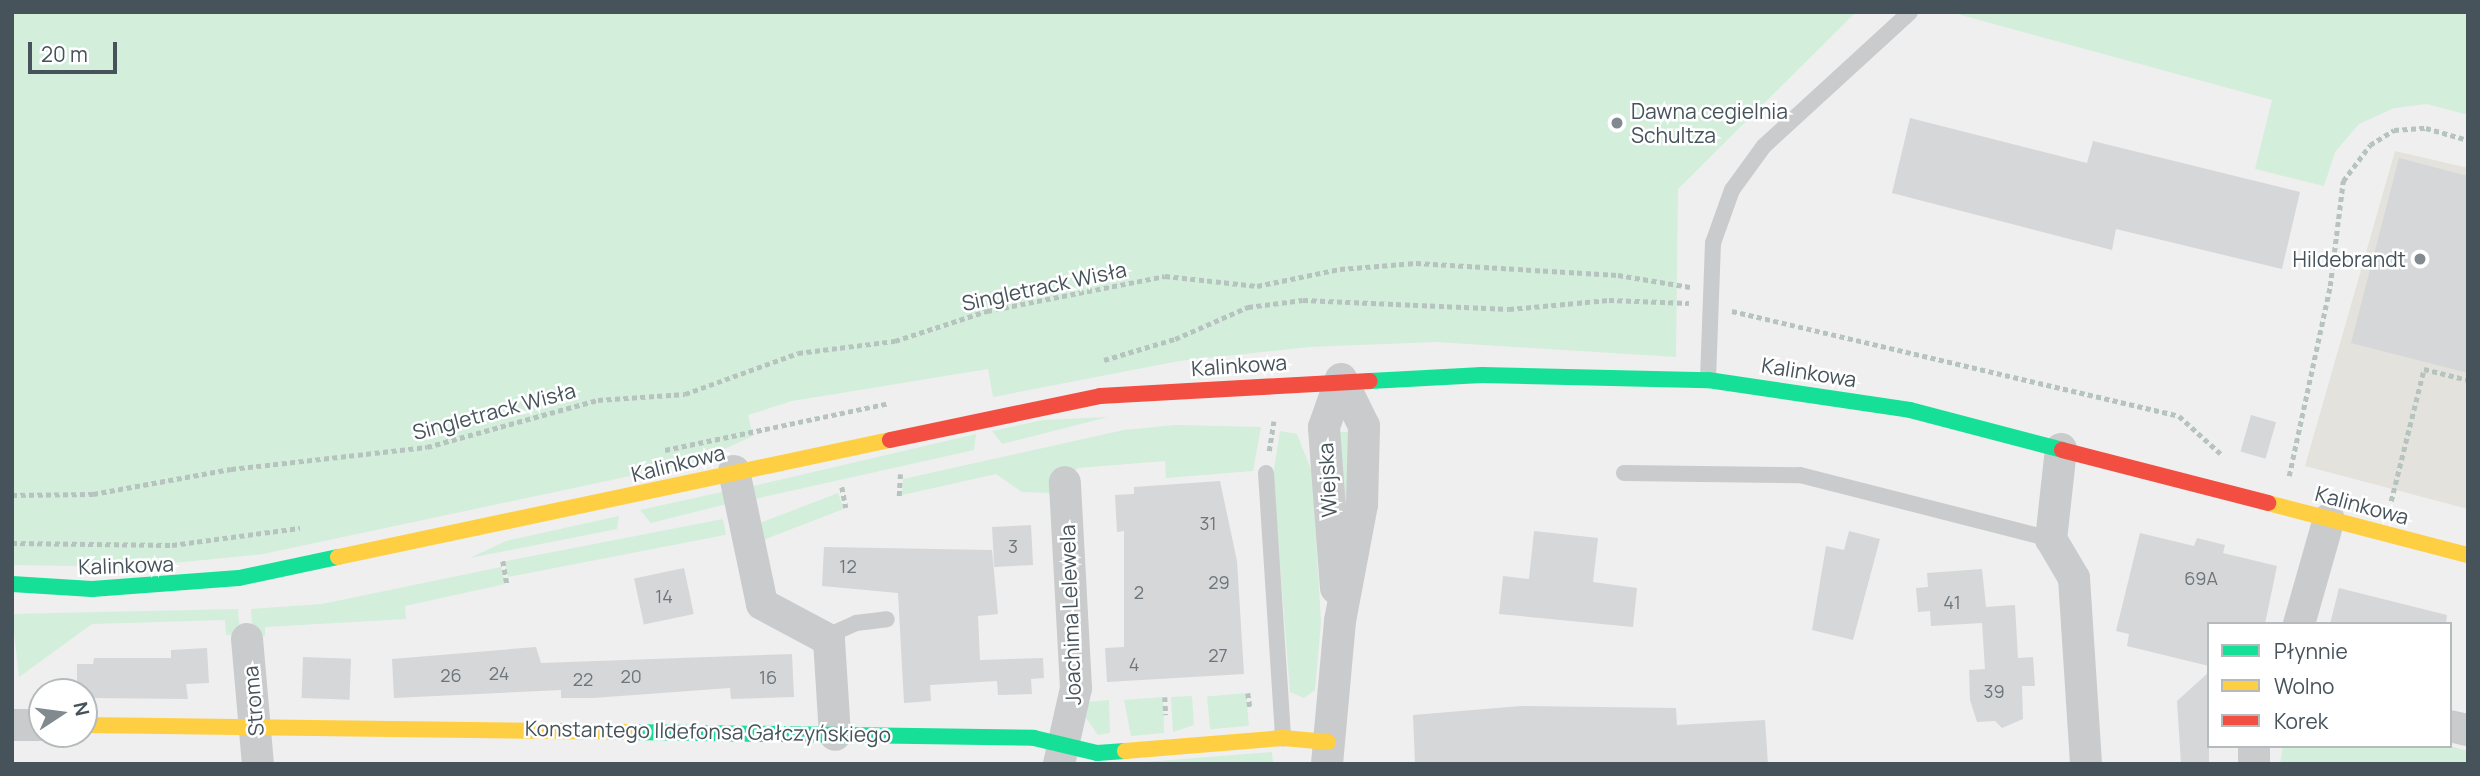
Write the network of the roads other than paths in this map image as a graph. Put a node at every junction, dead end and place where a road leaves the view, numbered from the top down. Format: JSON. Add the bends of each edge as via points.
{"nodes":[{"id":1,"x":1910,"y":12,"type":"edge"},
{"id":2,"x":1341,"y":379,"type":"junction"},
{"id":3,"x":1708,"y":380,"type":"junction"},
{"id":4,"x":2061,"y":449,"type":"junction"},
{"id":5,"x":734,"y":471,"type":"junction"},
{"id":6,"x":1266,"y":473,"type":"road end"},
{"id":7,"x":1624,"y":473,"type":"dead end"},
{"id":8,"x":1065,"y":482,"type":"dead end"},
{"id":9,"x":2329,"y":519,"type":"junction"},
{"id":10,"x":2051,"y":539,"type":"junction"},
{"id":11,"x":2468,"y":555,"type":"edge"},
{"id":12,"x":12,"y":584,"type":"edge"},
{"id":13,"x":887,"y":619,"type":"dead end"},
{"id":14,"x":2300,"y":622,"type":"edge"},
{"id":15,"x":827,"y":636,"type":"junction"},
{"id":16,"x":247,"y":639,"type":"dead end"},
{"id":17,"x":98,"y":725,"type":"edge"},
{"id":18,"x":255,"y":725,"type":"junction"},
{"id":19,"x":835,"y":734,"type":"junction"},
{"id":20,"x":1283,"y":738,"type":"junction"},
{"id":21,"x":1328,"y":753,"type":"edge"},
{"id":22,"x":1062,"y":755,"type":"edge"},
{"id":23,"x":258,"y":764,"type":"edge"},
{"id":24,"x":2086,"y":764,"type":"edge"}],
"edges":[{"from":1,"to":3,"type":"lane","via":[[1764,146],[1732,190],[1713,243]]},
{"from":2,"to":3,"type":"street","name":"Kalinkowa","via":[[1482,374]]},
{"from":2,"to":5,"type":"street","name":"Kalinkowa","via":[[1100,396]]},
{"from":2,"to":21,"type":"street","name":"Wiejska","via":[[1324,427],[1340,621]]},
{"from":3,"to":4,"type":"street","name":"Kalinkowa","via":[[1897,408]]},
{"from":4,"to":9,"type":"street","name":"Kalinkowa"},
{"from":4,"to":10,"type":"street"},
{"from":5,"to":12,"type":"street","name":"Kalinkowa","via":[[239,578],[92,589]]},
{"from":5,"to":15,"type":"street","via":[[762,604]]},
{"from":6,"to":20,"type":"lane"},
{"from":7,"to":10,"type":"lane","via":[[1801,475]]},
{"from":8,"to":22,"type":"street","name":"Joachima Lelewela","via":[[1076,688]]},
{"from":9,"to":11,"type":"street","name":"Kalinkowa"},
{"from":9,"to":14,"type":"street"},
{"from":10,"to":24,"type":"street","via":[[2074,578]]},
{"from":13,"to":15,"type":"lane"},
{"from":15,"to":19,"type":"street"},
{"from":16,"to":18,"type":"street","name":"Stroma"},
{"from":17,"to":18,"type":"street","name":"Konstantego Ildefonsa Gałczyńskiego"},
{"from":18,"to":19,"type":"street","name":"Konstantego Ildefonsa Gałczyńskiego"},
{"from":18,"to":23,"type":"street","name":"Stroma"},
{"from":19,"to":22,"type":"street","name":"Konstantego Ildefonsa Gałczyńskiego","via":[[1034,737]]},
{"from":20,"to":21,"type":"street","name":"Konstantego Ildefonsa Gałczyńskiego"},
{"from":20,"to":22,"type":"street","name":"Konstantego Ildefonsa Gałczyńskiego"}]}
